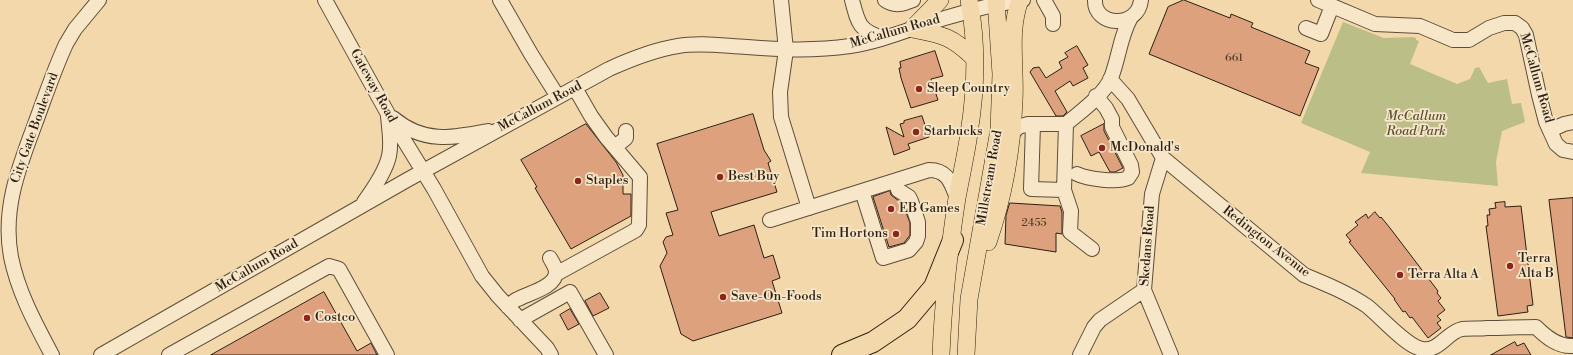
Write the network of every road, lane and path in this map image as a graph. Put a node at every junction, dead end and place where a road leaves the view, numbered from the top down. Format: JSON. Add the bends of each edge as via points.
{"nodes":[{"id":1,"x":99,"y":0,"type":"edge"},
{"id":2,"x":325,"y":0,"type":"edge"},
{"id":3,"x":500,"y":0,"type":"edge"},
{"id":4,"x":781,"y":0,"type":"edge"},
{"id":5,"x":852,"y":0,"type":"edge"},
{"id":6,"x":885,"y":0,"type":"edge"},
{"id":7,"x":913,"y":0,"type":"edge"},
{"id":8,"x":940,"y":0,"type":"edge"},
{"id":9,"x":1022,"y":0,"type":"edge"},
{"id":10,"x":1044,"y":0,"type":"edge"},
{"id":11,"x":1141,"y":0,"type":"edge"},
{"id":12,"x":1318,"y":0,"type":"edge"},
{"id":13,"x":1092,"y":1,"type":"edge"},
{"id":14,"x":996,"y":3,"type":"edge"},
{"id":15,"x":970,"y":6,"type":"edge"},
{"id":16,"x":1332,"y":6,"type":"junction"},
{"id":17,"x":1130,"y":18,"type":"junction"},
{"id":18,"x":1109,"y":20,"type":"junction"},
{"id":19,"x":1053,"y":24,"type":"dead end"},
{"id":20,"x":1306,"y":28,"type":"dead end"},
{"id":21,"x":912,"y":29,"type":"junction"},
{"id":22,"x":883,"y":38,"type":"junction"},
{"id":23,"x":786,"y":50,"type":"junction"},
{"id":24,"x":974,"y":58,"type":"junction"},
{"id":25,"x":1112,"y":74,"type":"junction"},
{"id":26,"x":575,"y":88,"type":"junction"},
{"id":27,"x":1096,"y":96,"type":"junction"},
{"id":28,"x":558,"y":97,"type":"junction"},
{"id":29,"x":388,"y":114,"type":"junction"},
{"id":30,"x":1041,"y":122,"type":"junction"},
{"id":31,"x":1573,"y":122,"type":"edge"},
{"id":32,"x":1066,"y":124,"type":"junction"},
{"id":33,"x":500,"y":128,"type":"junction"},
{"id":34,"x":1551,"y":130,"type":"junction"},
{"id":35,"x":626,"y":131,"type":"dead end"},
{"id":36,"x":1012,"y":134,"type":"junction"},
{"id":37,"x":615,"y":147,"type":"junction"},
{"id":38,"x":1573,"y":152,"type":"edge"},
{"id":39,"x":1162,"y":158,"type":"junction"},
{"id":40,"x":423,"y":171,"type":"junction"},
{"id":41,"x":1071,"y":173,"type":"junction"},
{"id":42,"x":896,"y":181,"type":"junction"},
{"id":43,"x":1064,"y":190,"type":"junction"},
{"id":44,"x":862,"y":191,"type":"junction"},
{"id":45,"x":957,"y":198,"type":"junction"},
{"id":46,"x":361,"y":206,"type":"junction"},
{"id":47,"x":809,"y":208,"type":"junction"},
{"id":48,"x":770,"y":220,"type":"dead end"},
{"id":49,"x":952,"y":240,"type":"junction"},
{"id":50,"x":1092,"y":249,"type":"dead end"},
{"id":51,"x":550,"y":258,"type":"dead end"},
{"id":52,"x":556,"y":274,"type":"junction"},
{"id":53,"x":1144,"y":290,"type":"junction"},
{"id":54,"x":969,"y":299,"type":"junction"},
{"id":55,"x":508,"y":307,"type":"junction"},
{"id":56,"x":520,"y":320,"type":"junction"},
{"id":57,"x":1573,"y":346,"type":"edge"},
{"id":58,"x":52,"y":355,"type":"edge"},
{"id":59,"x":101,"y":355,"type":"edge"},
{"id":60,"x":169,"y":355,"type":"edge"},
{"id":61,"x":387,"y":355,"type":"edge"},
{"id":62,"x":551,"y":355,"type":"edge"},
{"id":63,"x":606,"y":355,"type":"edge"},
{"id":64,"x":842,"y":355,"type":"edge"},
{"id":65,"x":941,"y":355,"type":"edge"},
{"id":66,"x":966,"y":355,"type":"edge"},
{"id":67,"x":1080,"y":355,"type":"edge"},
{"id":68,"x":1171,"y":355,"type":"edge"}],
"edges":[{"from":1,"to":58,"type":"street","name":"City Gate Boulevard","via":[[75,28],[64,49],[16,176],[10,199],[8,239],[15,275],[30,314]]},
{"from":2,"to":29,"type":"street","name":"Gateway Road"},
{"from":3,"to":28,"type":"street"},
{"from":4,"to":23,"type":"street"},
{"from":5,"to":22,"type":"street","via":[[856,16],[863,28],[870,34]]},
{"from":6,"to":7,"type":"street","via":[[896,5]]},
{"from":8,"to":21,"type":"main road"},
{"from":9,"to":14,"type":"street","name":"McCallum Road"},
{"from":9,"to":36,"type":"main road","via":[[1013,23]]},
{"from":10,"to":19,"type":"street","via":[[1053,16]]},
{"from":11,"to":17,"type":"street","via":[[1139,8]]},
{"from":12,"to":16,"type":"street","name":"McCallum Road"},
{"from":13,"to":18,"type":"street","via":[[1102,16]]},
{"from":14,"to":15,"type":"street","name":"McCallum Road"},
{"from":14,"to":54,"type":"main road","name":"Millstream Road","via":[[1001,74],[999,130]]},
{"from":15,"to":21,"type":"street","name":"McCallum Road","via":[[952,16]]},
{"from":15,"to":24,"type":"main road","name":"Millstream Road"},
{"from":16,"to":20,"type":"street","via":[[1321,34]]},
{"from":16,"to":34,"type":"street","name":"McCallum Road","via":[[1375,24],[1420,26],[1453,40],[1469,40],[1489,28],[1504,23],[1515,23],[1526,35],[1546,122]]},
{"from":17,"to":18,"type":"street","via":[[1120,22]]},
{"from":17,"to":25,"type":"street","via":[[1125,27]]},
{"from":18,"to":25,"type":"street","via":[[1115,42]]},
{"from":21,"to":22,"type":"street","name":"McCallum Road"},
{"from":21,"to":24,"type":"main road","via":[[949,38]]},
{"from":22,"to":23,"type":"street","name":"McCallum Road","via":[[840,47]]},
{"from":23,"to":26,"type":"street","name":"McCallum Road","via":[[719,45],[679,46],[633,58]]},
{"from":23,"to":47,"type":"street","via":[[780,92],[781,118]]},
{"from":24,"to":45,"type":"main road","name":"Millstream Road","via":[[970,131]]},
{"from":25,"to":27,"type":"street"},
{"from":25,"to":39,"type":"street","name":"Redington Avenue"},
{"from":26,"to":28,"type":"street","name":"McCallum Road"},
{"from":26,"to":37,"type":"street","via":[[591,116]]},
{"from":27,"to":32,"type":"street","via":[[1079,108]]},
{"from":27,"to":41,"type":"street","via":[[1112,119],[1112,126],[1131,165],[1131,175],[1124,180],[1118,180],[1084,177]]},
{"from":28,"to":33,"type":"street","name":"McCallum Road"},
{"from":29,"to":33,"type":"street","via":[[402,126],[432,137],[449,138]]},
{"from":29,"to":40,"type":"street","name":"Gateway Road"},
{"from":29,"to":46,"type":"street","via":[[391,145],[389,158],[374,189]]},
{"from":30,"to":32,"type":"street"},
{"from":30,"to":36,"type":"street","via":[[1018,126]]},
{"from":30,"to":43,"type":"street","via":[[1031,189]]},
{"from":31,"to":34,"type":"street","name":"McCallum Road"},
{"from":32,"to":41,"type":"street"},
{"from":33,"to":40,"type":"street","name":"McCallum Road"},
{"from":34,"to":38,"type":"street","name":"McCallum Road","via":[[1556,144],[1563,150]]},
{"from":35,"to":37,"type":"street","via":[[626,138]]},
{"from":36,"to":54,"type":"main road","via":[[1010,157],[998,211]]},
{"from":37,"to":52,"type":"street","via":[[640,177],[640,224],[636,230]]},
{"from":39,"to":53,"type":"street","name":"Skedans Road","via":[[1152,194]]},
{"from":39,"to":57,"type":"street","name":"Redington Avenue","via":[[1304,276],[1352,296],[1416,347],[1433,348],[1451,334],[1463,329],[1536,327],[1556,343]]},
{"from":40,"to":46,"type":"street","name":"McCallum Road"},
{"from":40,"to":55,"type":"street","name":"Gateway Road","via":[[480,273]]},
{"from":41,"to":43,"type":"street"},
{"from":42,"to":44,"type":"street"},
{"from":42,"to":44,"type":"street","via":[[898,190],[911,201],[918,222],[918,236],[909,250],[883,258]]},
{"from":42,"to":45,"type":"street","via":[[936,170],[949,179]]},
{"from":43,"to":50,"type":"street","via":[[1071,211],[1070,232]]},
{"from":44,"to":47,"type":"street"},
{"from":45,"to":49,"type":"main road","name":"Millstream Road"},
{"from":46,"to":59,"type":"street","name":"McCallum Road"},
{"from":47,"to":48,"type":"street"},
{"from":49,"to":64,"type":"highway","via":[[934,287],[907,319],[873,342]]},
{"from":49,"to":65,"type":"main road","name":"Millstream Road","via":[[944,297]]},
{"from":51,"to":52,"type":"street"},
{"from":52,"to":55,"type":"street","via":[[551,283],[517,299]]},
{"from":53,"to":67,"type":"street","via":[[1100,320]]},
{"from":53,"to":68,"type":"street","name":"Skedans Road"},
{"from":54,"to":66,"type":"main road","name":"Millstream Road"},
{"from":55,"to":56,"type":"street","name":"Gateway Road"},
{"from":56,"to":62,"type":"street","name":"Gateway Road"},
{"from":56,"to":63,"type":"street","via":[[570,292]]},
{"from":60,"to":61,"type":"street","via":[[329,266],[339,269]]}]}
